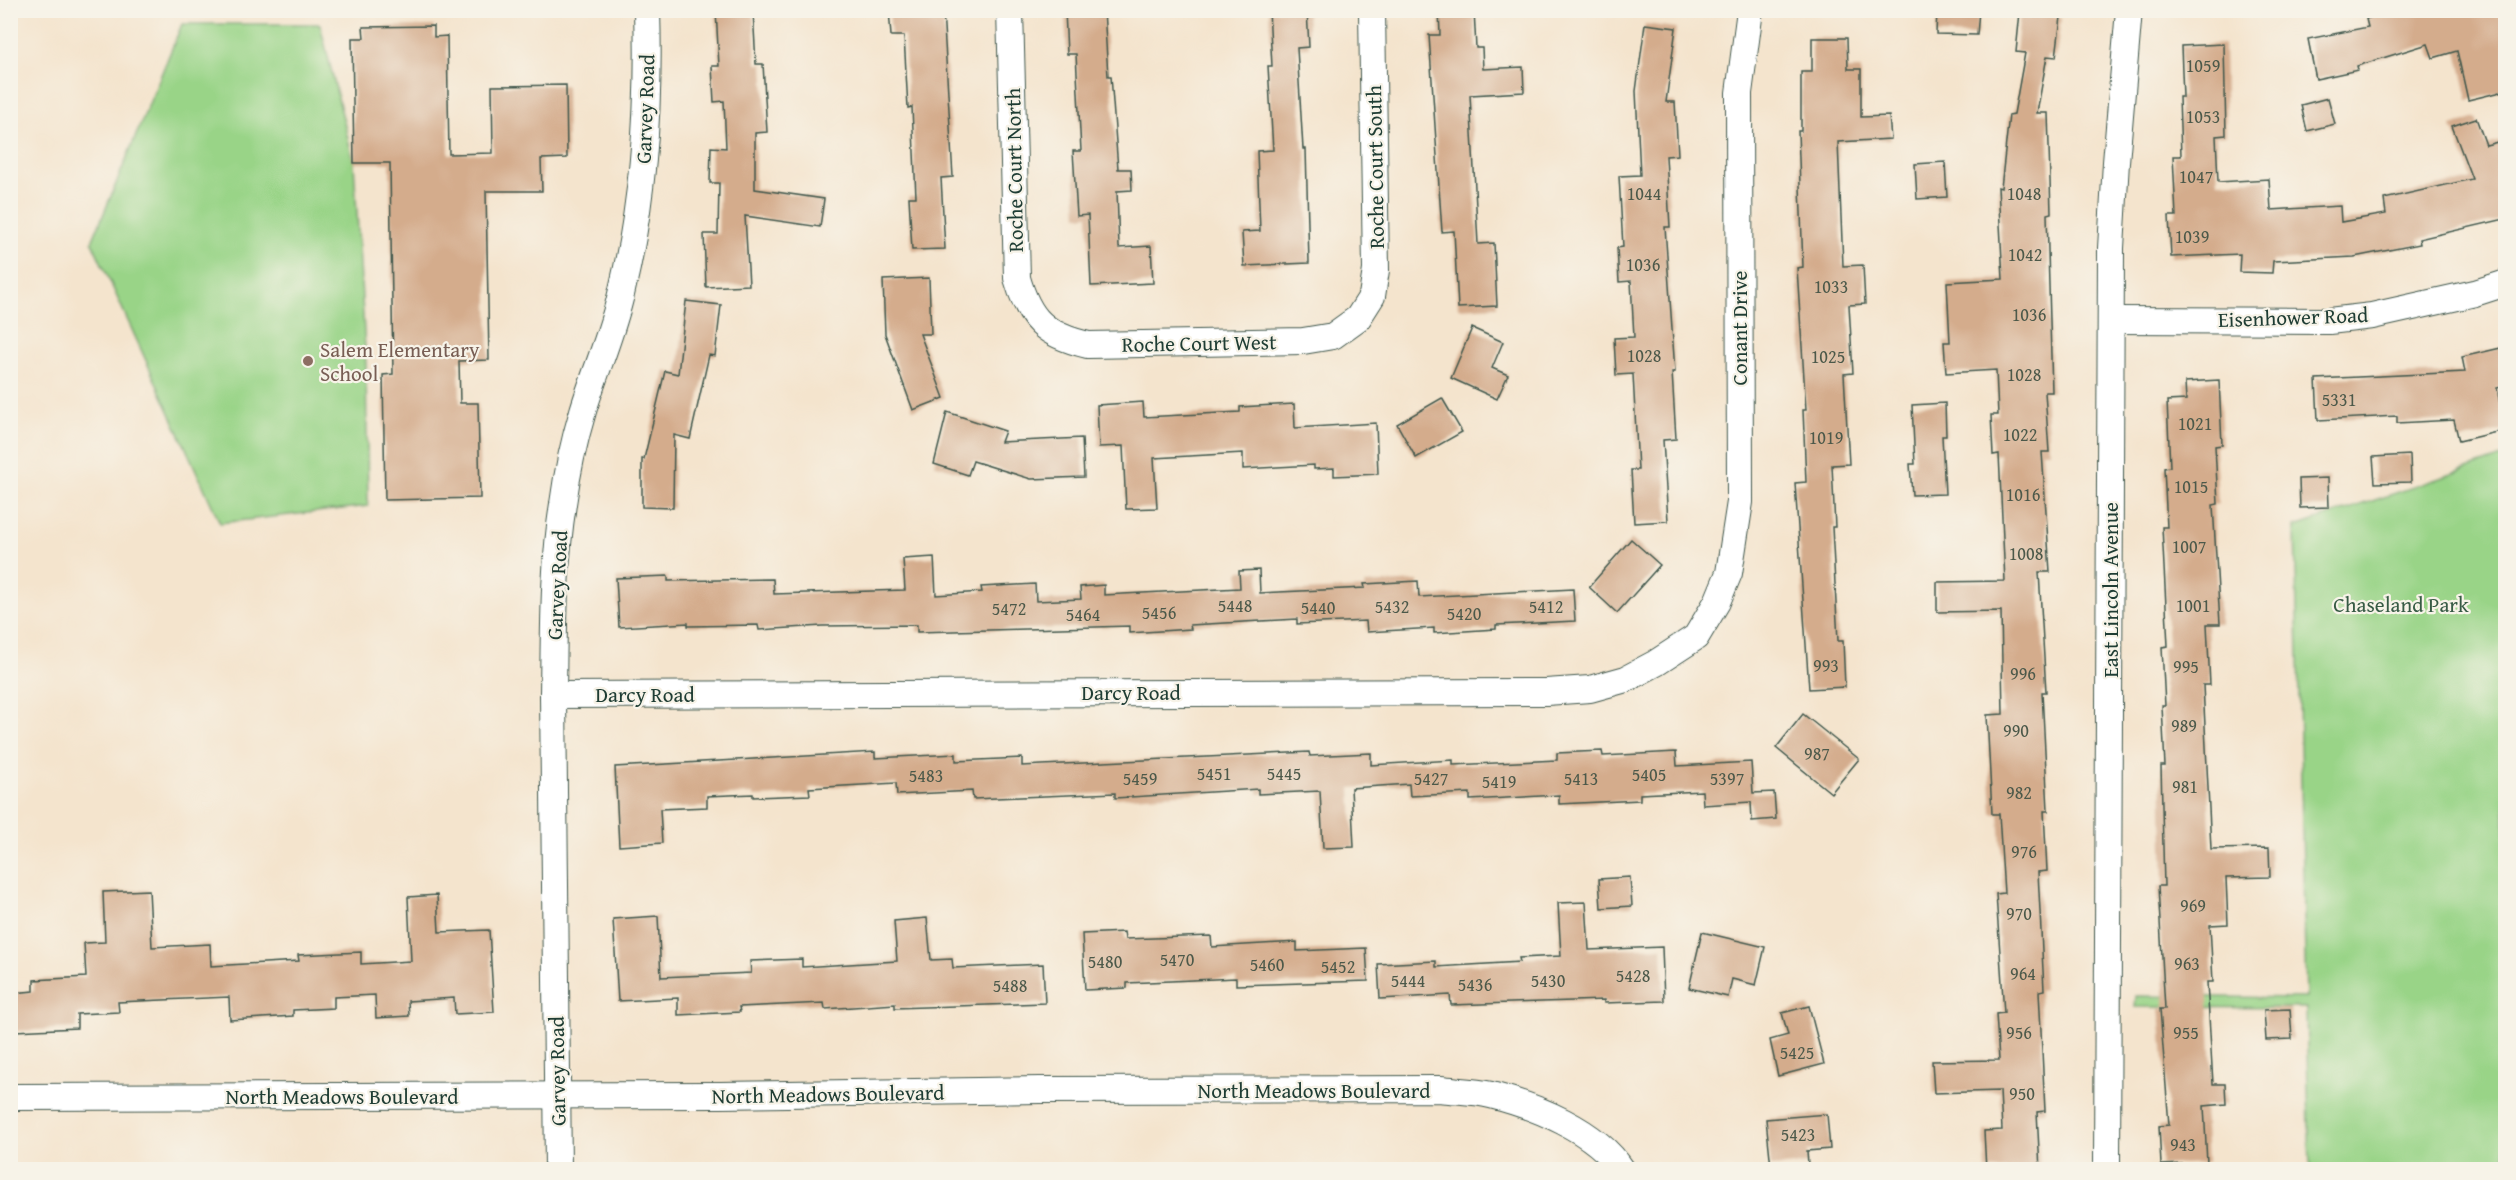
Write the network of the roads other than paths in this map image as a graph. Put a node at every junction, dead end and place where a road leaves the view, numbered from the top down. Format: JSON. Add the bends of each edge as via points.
{"nodes":[{"id":1,"x":647,"y":10,"type":"edge"},
{"id":2,"x":1010,"y":10,"type":"edge"},
{"id":3,"x":1372,"y":10,"type":"edge"},
{"id":4,"x":1750,"y":10,"type":"edge"},
{"id":5,"x":2129,"y":10,"type":"edge"},
{"id":6,"x":2505,"y":283,"type":"edge"},
{"id":7,"x":1358,"y":318,"type":"joint"},
{"id":8,"x":2112,"y":320,"type":"junction"},
{"id":9,"x":1040,"y":322,"type":"joint"},
{"id":10,"x":1696,"y":637,"type":"joint"},
{"id":11,"x":553,"y":695,"type":"junction"},
{"id":12,"x":556,"y":1095,"type":"junction"},
{"id":13,"x":10,"y":1097,"type":"edge"},
{"id":14,"x":558,"y":1170,"type":"edge"},
{"id":15,"x":1622,"y":1170,"type":"edge"},
{"id":16,"x":2107,"y":1170,"type":"edge"}],
"edges":[{"from":1,"to":11,"type":"street","name":"Garvey Road","via":[[648,117],[639,207],[622,292],[583,412],[563,503]]},
{"from":2,"to":9,"type":"street","name":"Roche Court North","via":[[1017,278],[1024,303]]},
{"from":3,"to":7,"type":"street","name":"Roche Court South","via":[[1376,270],[1372,296]]},
{"from":4,"to":10,"type":"street","name":"Conant Drive","via":[[1739,93],[1740,502],[1729,573]]},
{"from":5,"to":8,"type":"street","name":"East Lincoln Avenue","via":[[2114,184]]},
{"from":6,"to":8,"type":"street","name":"Eisenhower Road","via":[[2372,316],[2329,321]]},
{"from":7,"to":9,"type":"street","name":"Roche Court West","via":[[1333,336],[1303,341],[1208,344],[1088,345],[1061,339]]},
{"from":8,"to":16,"type":"street","name":"East Lincoln Avenue"},
{"from":10,"to":11,"type":"street","name":"Darcy Road","via":[[1626,679],[1590,689],[1546,692]]},
{"from":11,"to":12,"type":"street","name":"Garvey Road"},
{"from":12,"to":13,"type":"street","name":"North Meadows Boulevard"},
{"from":12,"to":14,"type":"street","name":"Garvey Road"},
{"from":12,"to":15,"type":"street","name":"North Meadows Boulevard","via":[[1440,1089],[1488,1094],[1535,1109],[1580,1131]]}]}
